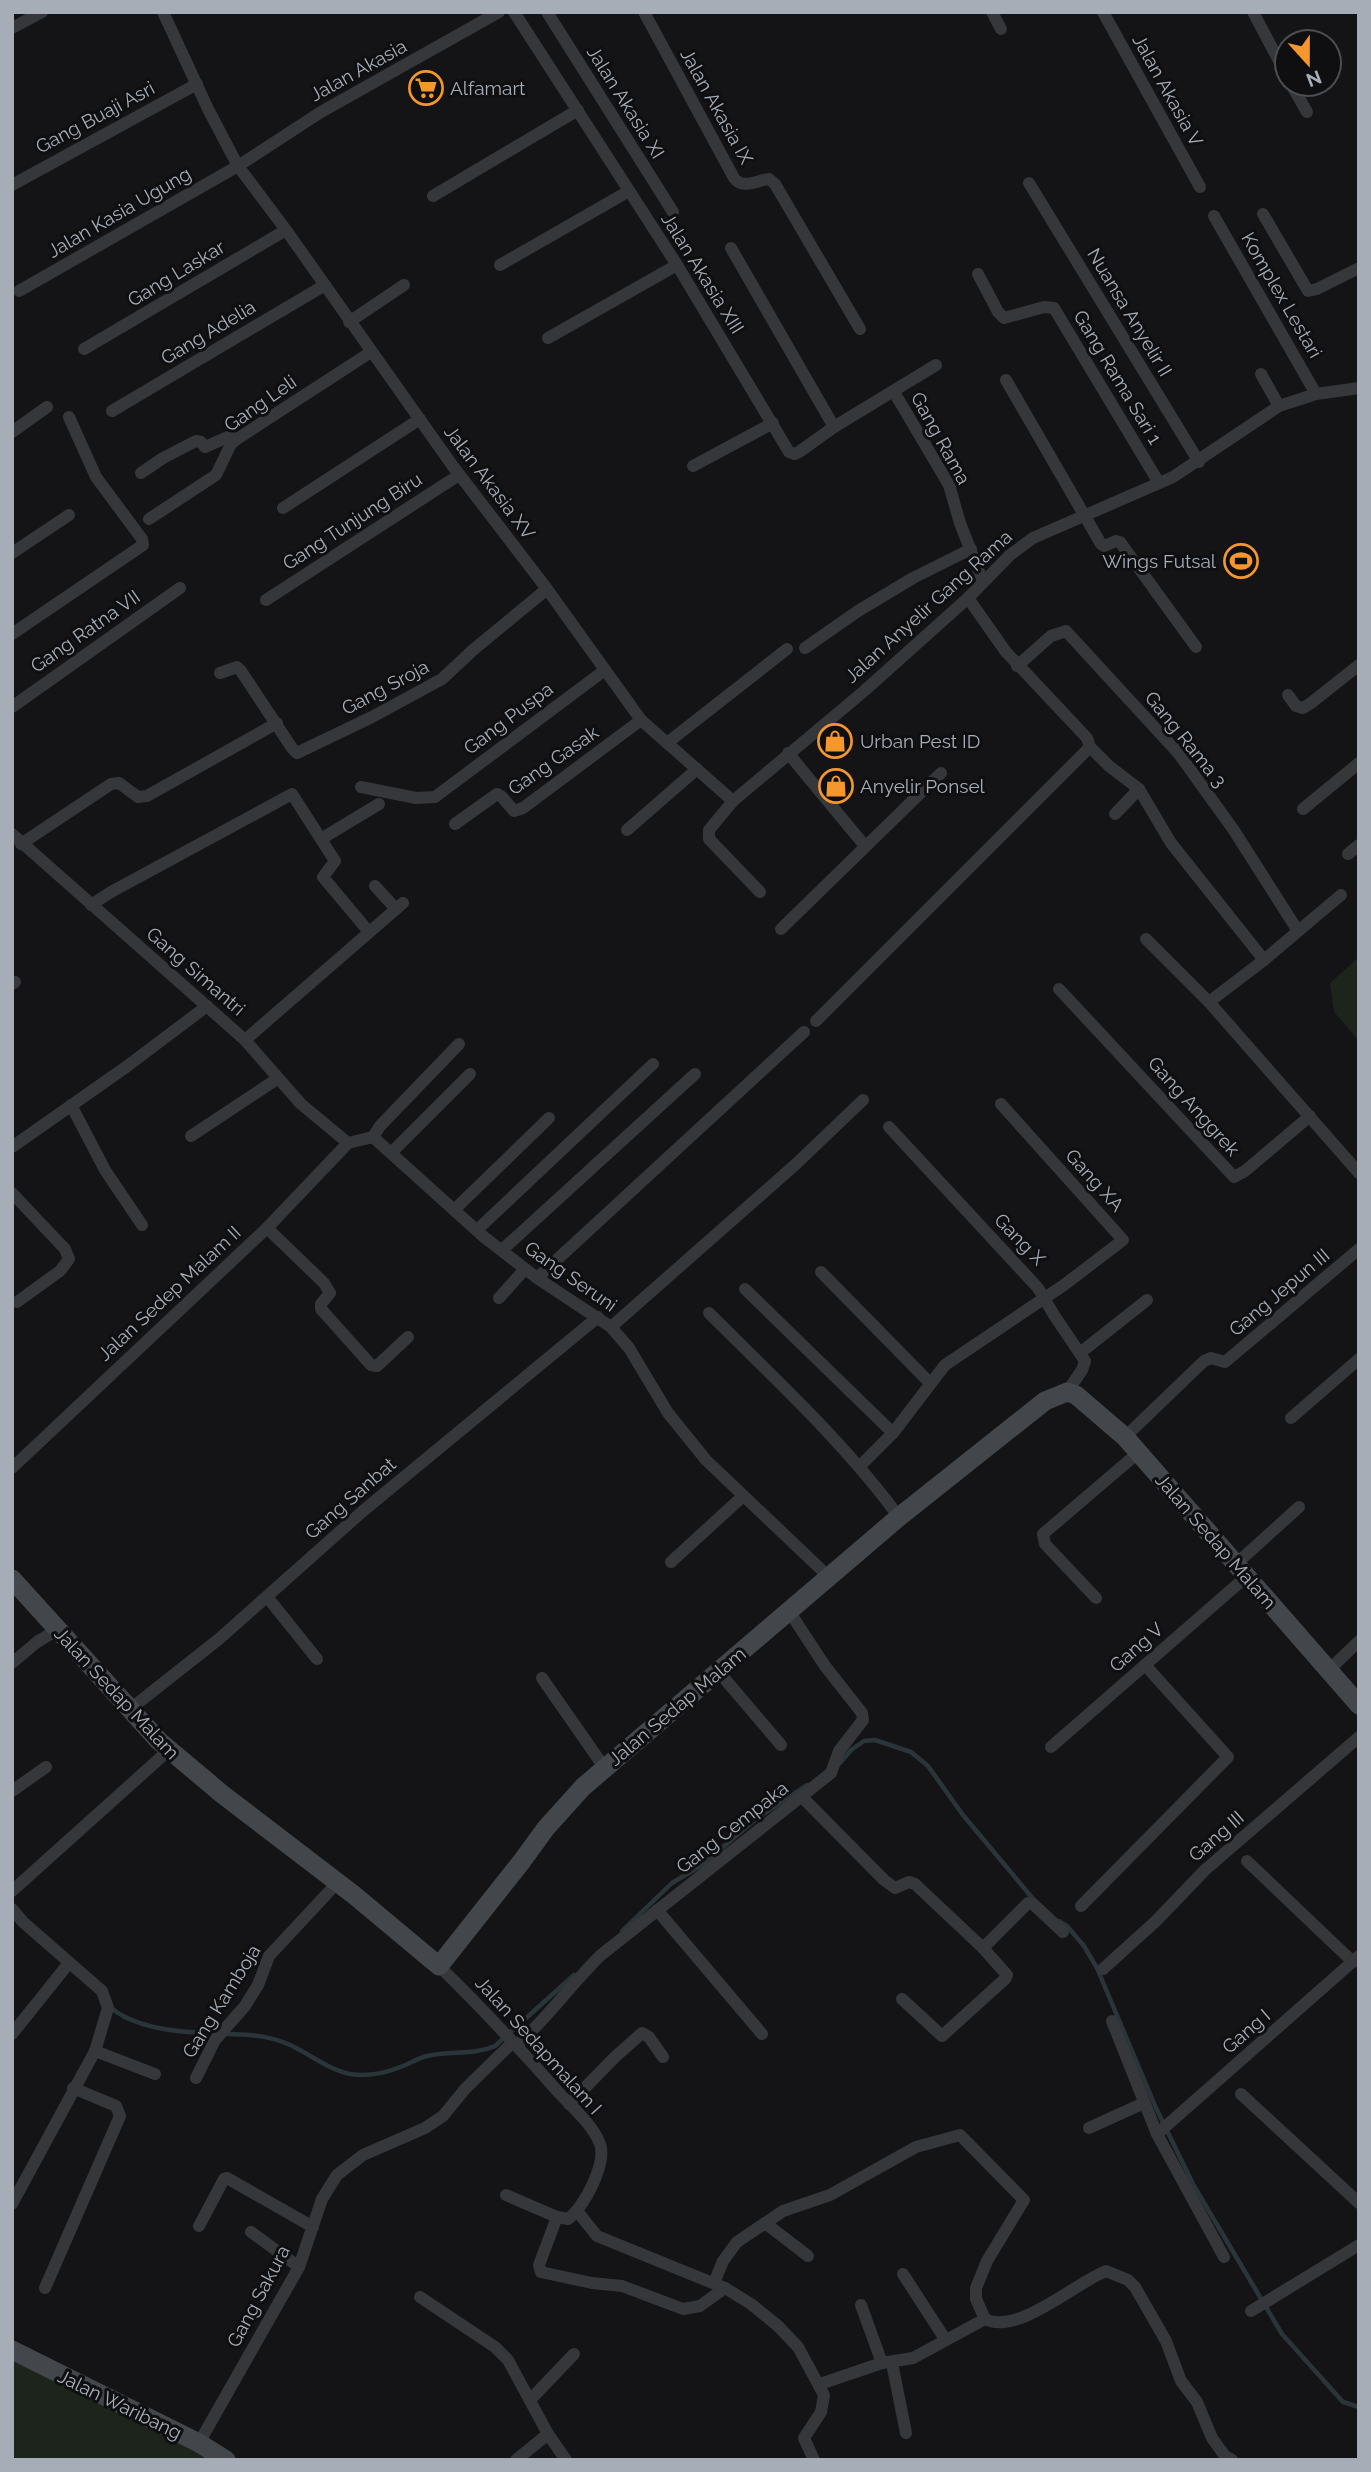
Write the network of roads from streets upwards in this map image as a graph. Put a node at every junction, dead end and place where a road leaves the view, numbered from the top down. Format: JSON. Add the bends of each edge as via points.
{"nodes":[{"id":1,"x":42,"y":12,"type":"edge"},
{"id":2,"x":163,"y":12,"type":"edge"},
{"id":3,"x":499,"y":12,"type":"edge"},
{"id":4,"x":514,"y":12,"type":"edge"},
{"id":5,"x":547,"y":12,"type":"edge"},
{"id":6,"x":644,"y":12,"type":"edge"},
{"id":7,"x":992,"y":12,"type":"edge"},
{"id":8,"x":1103,"y":12,"type":"edge"},
{"id":9,"x":1253,"y":12,"type":"edge"},
{"id":10,"x":12,"y":28,"type":"edge"},
{"id":11,"x":1001,"y":29,"type":"dead end"},
{"id":12,"x":1273,"y":50,"type":"edge"},
{"id":13,"x":197,"y":85,"type":"junction"},
{"id":14,"x":1299,"y":98,"type":"edge"},
{"id":15,"x":578,"y":110,"type":"junction"},
{"id":16,"x":1307,"y":112,"type":"dead end"},
{"id":17,"x":238,"y":166,"type":"junction"},
{"id":18,"x":1029,"y":183,"type":"dead end"},
{"id":19,"x":12,"y":185,"type":"edge"},
{"id":20,"x":1200,"y":187,"type":"dead end"},
{"id":21,"x":629,"y":191,"type":"junction"},
{"id":22,"x":433,"y":196,"type":"dead end"},
{"id":23,"x":673,"y":212,"type":"dead end"},
{"id":24,"x":1263,"y":214,"type":"dead end"},
{"id":25,"x":1214,"y":216,"type":"dead end"},
{"id":26,"x":286,"y":229,"type":"junction"},
{"id":27,"x":730,"y":248,"type":"dead end"},
{"id":28,"x":500,"y":265,"type":"dead end"},
{"id":29,"x":677,"y":265,"type":"junction"},
{"id":30,"x":1359,"y":268,"type":"edge"},
{"id":31,"x":978,"y":274,"type":"dead end"},
{"id":32,"x":324,"y":285,"type":"junction"},
{"id":33,"x":404,"y":285,"type":"dead end"},
{"id":34,"x":19,"y":291,"type":"dead end"},
{"id":35,"x":349,"y":322,"type":"junction"},
{"id":36,"x":860,"y":329,"type":"dead end"},
{"id":37,"x":548,"y":338,"type":"dead end"},
{"id":38,"x":84,"y":349,"type":"dead end"},
{"id":39,"x":371,"y":352,"type":"junction"},
{"id":40,"x":936,"y":365,"type":"dead end"},
{"id":41,"x":1261,"y":374,"type":"dead end"},
{"id":42,"x":1006,"y":380,"type":"dead end"},
{"id":43,"x":1359,"y":388,"type":"edge"},
{"id":44,"x":894,"y":391,"type":"junction"},
{"id":45,"x":1316,"y":394,"type":"junction"},
{"id":46,"x":1279,"y":406,"type":"junction"},
{"id":47,"x":47,"y":407,"type":"dead end"},
{"id":48,"x":112,"y":411,"type":"dead end"},
{"id":49,"x":69,"y":417,"type":"dead end"},
{"id":50,"x":420,"y":419,"type":"junction"},
{"id":51,"x":773,"y":423,"type":"junction"},
{"id":52,"x":834,"y":427,"type":"junction"},
{"id":53,"x":12,"y":432,"type":"edge"},
{"id":54,"x":237,"y":439,"type":"junction"},
{"id":55,"x":1199,"y":462,"type":"junction"},
{"id":56,"x":693,"y":466,"type":"dead end"},
{"id":57,"x":141,"y":473,"type":"dead end"},
{"id":58,"x":459,"y":475,"type":"junction"},
{"id":59,"x":1159,"y":483,"type":"junction"},
{"id":60,"x":283,"y":508,"type":"dead end"},
{"id":61,"x":69,"y":515,"type":"dead end"},
{"id":62,"x":1085,"y":515,"type":"junction"},
{"id":63,"x":149,"y":519,"type":"dead end"},
{"id":64,"x":971,"y":549,"type":"junction"},
{"id":65,"x":12,"y":553,"type":"edge"},
{"id":66,"x":983,"y":582,"type":"junction"},
{"id":67,"x":180,"y":588,"type":"dead end"},
{"id":68,"x":547,"y":589,"type":"junction"},
{"id":69,"x":968,"y":598,"type":"junction"},
{"id":70,"x":267,"y":600,"type":"dead end"},
{"id":71,"x":12,"y":634,"type":"edge"},
{"id":72,"x":1196,"y":646,"type":"dead end"},
{"id":73,"x":805,"y":648,"type":"dead end"},
{"id":74,"x":787,"y":649,"type":"dead end"},
{"id":75,"x":1359,"y":665,"type":"edge"},
{"id":76,"x":1017,"y":666,"type":"junction"},
{"id":77,"x":605,"y":670,"type":"junction"},
{"id":78,"x":220,"y":673,"type":"dead end"},
{"id":79,"x":1288,"y":695,"type":"dead end"},
{"id":80,"x":12,"y":707,"type":"edge"},
{"id":81,"x":641,"y":720,"type":"junction"},
{"id":82,"x":277,"y":723,"type":"junction"},
{"id":83,"x":667,"y":743,"type":"junction"},
{"id":84,"x":1090,"y":747,"type":"junction"},
{"id":85,"x":788,"y":753,"type":"junction"},
{"id":86,"x":1359,"y":763,"type":"edge"},
{"id":87,"x":697,"y":769,"type":"junction"},
{"id":88,"x":941,"y":774,"type":"dead end"},
{"id":89,"x":361,"y":787,"type":"dead end"},
{"id":90,"x":1139,"y":789,"type":"junction"},
{"id":91,"x":733,"y":801,"type":"junction"},
{"id":92,"x":379,"y":804,"type":"dead end"},
{"id":93,"x":1303,"y":809,"type":"dead end"},
{"id":94,"x":1115,"y":814,"type":"dead end"},
{"id":95,"x":456,"y":824,"type":"dead end"},
{"id":96,"x":627,"y":830,"type":"dead end"},
{"id":97,"x":17,"y":839,"type":"edge"},
{"id":98,"x":321,"y":839,"type":"junction"},
{"id":99,"x":1359,"y":845,"type":"edge"},
{"id":100,"x":865,"y":846,"type":"junction"},
{"id":101,"x":1348,"y":854,"type":"dead end"},
{"id":102,"x":375,"y":886,"type":"dead end"},
{"id":103,"x":760,"y":892,"type":"dead end"},
{"id":104,"x":1341,"y":895,"type":"dead end"},
{"id":105,"x":91,"y":905,"type":"junction"},
{"id":106,"x":781,"y":929,"type":"dead end"},
{"id":107,"x":1298,"y":931,"type":"junction"},
{"id":108,"x":369,"y":932,"type":"junction"},
{"id":109,"x":1146,"y":939,"type":"dead end"},
{"id":110,"x":1264,"y":960,"type":"junction"},
{"id":111,"x":1059,"y":989,"type":"dead end"},
{"id":112,"x":1209,"y":1002,"type":"junction"},
{"id":113,"x":207,"y":1006,"type":"junction"},
{"id":114,"x":816,"y":1021,"type":"dead end"},
{"id":115,"x":804,"y":1032,"type":"dead end"},
{"id":116,"x":245,"y":1040,"type":"junction"},
{"id":117,"x":459,"y":1044,"type":"dead end"},
{"id":118,"x":653,"y":1064,"type":"dead end"},
{"id":119,"x":470,"y":1074,"type":"dead end"},
{"id":120,"x":695,"y":1074,"type":"dead end"},
{"id":121,"x":277,"y":1079,"type":"junction"},
{"id":122,"x":863,"y":1100,"type":"dead end"},
{"id":123,"x":1001,"y":1104,"type":"dead end"},
{"id":124,"x":71,"y":1105,"type":"junction"},
{"id":125,"x":1310,"y":1116,"type":"junction"},
{"id":126,"x":549,"y":1118,"type":"dead end"},
{"id":127,"x":888,"y":1127,"type":"dead end"},
{"id":128,"x":191,"y":1136,"type":"dead end"},
{"id":129,"x":373,"y":1137,"type":"junction"},
{"id":130,"x":14,"y":1141,"type":"edge"},
{"id":131,"x":348,"y":1143,"type":"junction"},
{"id":132,"x":391,"y":1153,"type":"junction"},
{"id":133,"x":1359,"y":1173,"type":"edge"},
{"id":134,"x":12,"y":1193,"type":"edge"},
{"id":135,"x":454,"y":1210,"type":"junction"},
{"id":136,"x":142,"y":1224,"type":"dead end"},
{"id":137,"x":267,"y":1228,"type":"junction"},
{"id":138,"x":477,"y":1230,"type":"junction"},
{"id":139,"x":1359,"y":1249,"type":"edge"},
{"id":140,"x":502,"y":1250,"type":"junction"},
{"id":141,"x":525,"y":1269,"type":"junction"},
{"id":142,"x":821,"y":1272,"type":"dead end"},
{"id":143,"x":537,"y":1278,"type":"junction"},
{"id":144,"x":745,"y":1289,"type":"dead end"},
{"id":145,"x":499,"y":1298,"type":"dead end"},
{"id":146,"x":1044,"y":1298,"type":"junction"},
{"id":147,"x":1147,"y":1300,"type":"dead end"},
{"id":148,"x":17,"y":1302,"type":"dead end"},
{"id":149,"x":709,"y":1313,"type":"dead end"},
{"id":150,"x":598,"y":1317,"type":"junction"},
{"id":151,"x":611,"y":1327,"type":"junction"},
{"id":152,"x":408,"y":1337,"type":"dead end"},
{"id":153,"x":1080,"y":1353,"type":"junction"},
{"id":154,"x":1359,"y":1359,"type":"edge"},
{"id":155,"x":930,"y":1383,"type":"junction"},
{"id":156,"x":1067,"y":1392,"type":"junction"},
{"id":157,"x":1291,"y":1418,"type":"dead end"},
{"id":158,"x":893,"y":1433,"type":"junction"},
{"id":159,"x":1132,"y":1445,"type":"junction"},
{"id":160,"x":860,"y":1466,"type":"junction"},
{"id":161,"x":12,"y":1468,"type":"edge"},
{"id":162,"x":742,"y":1497,"type":"junction"},
{"id":163,"x":1299,"y":1507,"type":"dead end"},
{"id":164,"x":900,"y":1517,"type":"junction"},
{"id":165,"x":670,"y":1562,"type":"dead end"},
{"id":166,"x":1241,"y":1570,"type":"junction"},
{"id":167,"x":829,"y":1577,"type":"junction"},
{"id":168,"x":12,"y":1579,"type":"edge"},
{"id":169,"x":268,"y":1598,"type":"junction"},
{"id":170,"x":1096,"y":1598,"type":"dead end"},
{"id":171,"x":789,"y":1611,"type":"junction"},
{"id":172,"x":57,"y":1630,"type":"junction"},
{"id":173,"x":1359,"y":1641,"type":"edge"},
{"id":174,"x":317,"y":1659,"type":"dead end"},
{"id":175,"x":12,"y":1663,"type":"edge"},
{"id":176,"x":1145,"y":1665,"type":"junction"},
{"id":177,"x":1329,"y":1670,"type":"junction"},
{"id":178,"x":718,"y":1671,"type":"junction"},
{"id":179,"x":542,"y":1678,"type":"dead end"},
{"id":180,"x":1359,"y":1705,"type":"edge"},
{"id":181,"x":129,"y":1710,"type":"junction"},
{"id":182,"x":1359,"y":1737,"type":"edge"},
{"id":183,"x":781,"y":1745,"type":"dead end"},
{"id":184,"x":1051,"y":1748,"type":"dead end"},
{"id":185,"x":169,"y":1750,"type":"junction"},
{"id":186,"x":46,"y":1767,"type":"dead end"},
{"id":187,"x":604,"y":1767,"type":"junction"},
{"id":188,"x":12,"y":1791,"type":"edge"},
{"id":189,"x":801,"y":1796,"type":"junction"},
{"id":190,"x":1247,"y":1861,"type":"dead end"},
{"id":191,"x":337,"y":1883,"type":"junction"},
{"id":192,"x":12,"y":1891,"type":"edge"},
{"id":193,"x":1081,"y":1906,"type":"dead end"},
{"id":194,"x":12,"y":1909,"type":"edge"},
{"id":195,"x":657,"y":1910,"type":"junction"},
{"id":196,"x":18,"y":1926,"type":"edge"},
{"id":197,"x":1063,"y":1932,"type":"dead end"},
{"id":198,"x":983,"y":1948,"type":"junction"},
{"id":199,"x":1356,"y":1959,"type":"edge"},
{"id":200,"x":66,"y":1966,"type":"junction"},
{"id":201,"x":439,"y":1966,"type":"junction"},
{"id":202,"x":1103,"y":1969,"type":"dead end"},
{"id":203,"x":902,"y":1999,"type":"dead end"},
{"id":204,"x":1112,"y":2021,"type":"dead end"},
{"id":205,"x":12,"y":2034,"type":"edge"},
{"id":206,"x":762,"y":2034,"type":"dead end"},
{"id":207,"x":510,"y":2040,"type":"junction"},
{"id":208,"x":95,"y":2051,"type":"junction"},
{"id":209,"x":663,"y":2057,"type":"dead end"},
{"id":210,"x":155,"y":2074,"type":"dead end"},
{"id":211,"x":196,"y":2078,"type":"dead end"},
{"id":212,"x":73,"y":2088,"type":"junction"},
{"id":213,"x":1241,"y":2094,"type":"dead end"},
{"id":214,"x":1144,"y":2103,"type":"junction"},
{"id":215,"x":569,"y":2104,"type":"junction"},
{"id":216,"x":1089,"y":2128,"type":"dead end"},
{"id":217,"x":1162,"y":2130,"type":"junction"},
{"id":218,"x":506,"y":2195,"type":"dead end"},
{"id":219,"x":1359,"y":2203,"type":"edge"},
{"id":220,"x":12,"y":2204,"type":"edge"},
{"id":221,"x":577,"y":2211,"type":"junction"},
{"id":222,"x":557,"y":2217,"type":"junction"},
{"id":223,"x":765,"y":2223,"type":"junction"},
{"id":224,"x":199,"y":2226,"type":"dead end"},
{"id":225,"x":313,"y":2227,"type":"junction"},
{"id":226,"x":251,"y":2232,"type":"dead end"},
{"id":227,"x":1359,"y":2245,"type":"edge"},
{"id":228,"x":808,"y":2256,"type":"dead end"},
{"id":229,"x":1224,"y":2257,"type":"dead end"},
{"id":230,"x":299,"y":2267,"type":"junction"},
{"id":231,"x":903,"y":2274,"type":"dead end"},
{"id":232,"x":720,"y":2286,"type":"junction"},
{"id":233,"x":45,"y":2288,"type":"dead end"},
{"id":234,"x":420,"y":2297,"type":"dead end"},
{"id":235,"x":861,"y":2305,"type":"dead end"},
{"id":236,"x":1258,"y":2307,"type":"dead end"},
{"id":237,"x":985,"y":2319,"type":"junction"},
{"id":238,"x":945,"y":2339,"type":"junction"},
{"id":239,"x":12,"y":2350,"type":"edge"},
{"id":240,"x":574,"y":2354,"type":"dead end"},
{"id":241,"x":887,"y":2363,"type":"junction"},
{"id":242,"x":820,"y":2384,"type":"junction"},
{"id":243,"x":530,"y":2400,"type":"junction"},
{"id":244,"x":906,"y":2433,"type":"dead end"},
{"id":245,"x":548,"y":2434,"type":"junction"},
{"id":246,"x":199,"y":2443,"type":"junction"},
{"id":247,"x":1224,"y":2459,"type":"edge"},
{"id":248,"x":226,"y":2460,"type":"edge"},
{"id":249,"x":516,"y":2460,"type":"edge"},
{"id":250,"x":566,"y":2460,"type":"edge"},
{"id":251,"x":814,"y":2460,"type":"edge"}],
"edges":[{"from":1,"to":10,"type":"street"},
{"from":2,"to":13,"type":"street","name":"Jalan Akasia XV"},
{"from":3,"to":17,"type":"street","name":"Jalan Akasia","via":[[321,112]]},
{"from":4,"to":15,"type":"street","name":"Jalan Akasia XIII"},
{"from":5,"to":23,"type":"street","name":"Jalan Akasia XI"},
{"from":6,"to":36,"type":"street","name":"Jalan Akasia IX","via":[[734,178],[744,185],[769,179],[775,184]]},
{"from":7,"to":11,"type":"street"},
{"from":8,"to":20,"type":"street","name":"Jalan Akasia V"},
{"from":9,"to":12,"type":"street"},
{"from":13,"to":17,"type":"street","name":"Jalan Akasia XV"},
{"from":13,"to":19,"type":"street","name":"Gang Buaji Asri"},
{"from":14,"to":16,"type":"street"},
{"from":15,"to":21,"type":"street","name":"Jalan Akasia XIII"},
{"from":15,"to":22,"type":"street"},
{"from":17,"to":26,"type":"street","name":"Jalan Akasia XV"},
{"from":17,"to":34,"type":"street","name":"Jalan Kasia Ugung"},
{"from":18,"to":55,"type":"street","name":"Nuansa Anyelir II"},
{"from":21,"to":28,"type":"street"},
{"from":21,"to":29,"type":"street","name":"Jalan Akasia XIII"},
{"from":24,"to":30,"type":"street","via":[[1308,291]]},
{"from":25,"to":45,"type":"street","name":"Komplex Lestari"},
{"from":26,"to":32,"type":"street","name":"Jalan Akasia XV"},
{"from":26,"to":38,"type":"street","name":"Gang Laskar"},
{"from":27,"to":52,"type":"street"},
{"from":29,"to":37,"type":"street"},
{"from":29,"to":51,"type":"street","name":"Jalan Akasia XIII"},
{"from":31,"to":59,"type":"street","name":"Gang Rama Sari 1","via":[[1004,318],[1054,308]]},
{"from":32,"to":35,"type":"street","name":"Jalan Akasia XV"},
{"from":32,"to":48,"type":"street","name":"Gang Adelia"},
{"from":33,"to":35,"type":"street"},
{"from":35,"to":39,"type":"street","name":"Jalan Akasia XV"},
{"from":39,"to":50,"type":"street","name":"Jalan Akasia XV"},
{"from":39,"to":54,"type":"street","name":"Gang Leli"},
{"from":40,"to":44,"type":"street","name":"Jalan Akasia XIII"},
{"from":41,"to":46,"type":"street"},
{"from":42,"to":62,"type":"street"},
{"from":43,"to":45,"type":"street","name":"Jalan Anyelir Gang Rama"},
{"from":44,"to":52,"type":"street","name":"Jalan Akasia XIII"},
{"from":44,"to":64,"type":"street","name":"Gang Rama","via":[[949,485]]},
{"from":45,"to":46,"type":"street","name":"Jalan Anyelir Gang Rama"},
{"from":46,"to":55,"type":"street","name":"Jalan Anyelir Gang Rama"},
{"from":47,"to":53,"type":"street"},
{"from":49,"to":71,"type":"street","via":[[96,477],[143,545]]},
{"from":50,"to":58,"type":"street","name":"Jalan Akasia XV"},
{"from":50,"to":60,"type":"street"},
{"from":51,"to":52,"type":"street","name":"Jalan Akasia XIII","via":[[787,450],[795,454]]},
{"from":51,"to":56,"type":"street"},
{"from":54,"to":57,"type":"street","via":[[228,437],[205,447],[196,441]]},
{"from":54,"to":63,"type":"street","name":"Gang Leli","via":[[216,475]]},
{"from":55,"to":59,"type":"street","name":"Jalan Anyelir Gang Rama"},
{"from":58,"to":68,"type":"street","name":"Jalan Akasia XV"},
{"from":58,"to":70,"type":"street","name":"Gang Tunjung Biru"},
{"from":59,"to":62,"type":"street","name":"Jalan Anyelir Gang Rama"},
{"from":61,"to":65,"type":"street"},
{"from":62,"to":66,"type":"street","name":"Jalan Anyelir Gang Rama","via":[[1033,538]]},
{"from":62,"to":72,"type":"street","via":[[1102,546],[1121,542]]},
{"from":64,"to":66,"type":"street","name":"Gang Rama"},
{"from":64,"to":73,"type":"street","via":[[913,578]]},
{"from":66,"to":69,"type":"street","name":"Jalan Anyelir Gang Rama"},
{"from":67,"to":80,"type":"street","name":"Gang Ratna VII"},
{"from":68,"to":77,"type":"street","name":"Jalan Akasia XV"},
{"from":68,"to":82,"type":"street","name":"Gang Sroja","via":[[442,680],[372,717],[297,752]]},
{"from":69,"to":76,"type":"street"},
{"from":69,"to":85,"type":"street","name":"Jalan Anyelir Gang Rama"},
{"from":74,"to":83,"type":"street"},
{"from":75,"to":79,"type":"street","via":[[1303,708]]},
{"from":76,"to":84,"type":"street","via":[[1087,738]]},
{"from":76,"to":107,"type":"street","name":"Gang Rama 3","via":[[1051,636],[1066,631],[1179,754]]},
{"from":77,"to":81,"type":"street","name":"Jalan Akasia XV"},
{"from":77,"to":89,"type":"street","name":"Gang Puspa","via":[[435,797],[416,798]]},
{"from":78,"to":82,"type":"street","via":[[237,667]]},
{"from":81,"to":83,"type":"street","name":"Jalan Akasia XV"},
{"from":81,"to":95,"type":"street","name":"Gang Gasak","via":[[523,808],[514,811],[497,794]]},
{"from":82,"to":97,"type":"street","via":[[148,796],[138,797],[119,783],[111,784]]},
{"from":83,"to":87,"type":"street","name":"Jalan Akasia XV"},
{"from":84,"to":90,"type":"street"},
{"from":84,"to":114,"type":"street"},
{"from":85,"to":91,"type":"street","name":"Jalan Anyelir Gang Rama"},
{"from":85,"to":100,"type":"street"},
{"from":86,"to":93,"type":"street"},
{"from":87,"to":91,"type":"street","name":"Jalan Akasia XV"},
{"from":87,"to":96,"type":"street"},
{"from":88,"to":100,"type":"street"},
{"from":90,"to":94,"type":"street"},
{"from":90,"to":110,"type":"street","via":[[1171,843]]},
{"from":91,"to":103,"type":"street","name":"Jalan Anyelir Gang Rama","via":[[709,830],[709,839]]},
{"from":92,"to":98,"type":"street"},
{"from":97,"to":105,"type":"street","name":"Gang Simantri"},
{"from":98,"to":105,"type":"street","via":[[292,794]]},
{"from":98,"to":108,"type":"street","via":[[335,861],[323,877]]},
{"from":99,"to":101,"type":"street"},
{"from":100,"to":106,"type":"street"},
{"from":102,"to":108,"type":"street","via":[[400,906]]},
{"from":104,"to":107,"type":"street"},
{"from":105,"to":113,"type":"street","name":"Gang Simantri"},
{"from":107,"to":110,"type":"street"},
{"from":108,"to":116,"type":"street"},
{"from":109,"to":112,"type":"street"},
{"from":110,"to":112,"type":"street"},
{"from":111,"to":125,"type":"street","name":"Gang Anggrek","via":[[1234,1177]]},
{"from":112,"to":125,"type":"street"},
{"from":113,"to":116,"type":"street","name":"Gang Simantri"},
{"from":113,"to":124,"type":"street"},
{"from":115,"to":143,"type":"street"},
{"from":116,"to":121,"type":"street","name":"Gang Simantri"},
{"from":117,"to":129,"type":"street"},
{"from":118,"to":138,"type":"street"},
{"from":119,"to":132,"type":"street"},
{"from":120,"to":140,"type":"street"},
{"from":121,"to":128,"type":"street"},
{"from":121,"to":131,"type":"street","name":"Gang Simantri"},
{"from":122,"to":151,"type":"street"},
{"from":123,"to":146,"type":"street","name":"Gang XA","via":[[1123,1240]]},
{"from":124,"to":130,"type":"street"},
{"from":124,"to":136,"type":"street","via":[[105,1170]]},
{"from":125,"to":133,"type":"street"},
{"from":126,"to":135,"type":"street"},
{"from":127,"to":146,"type":"street","name":"Gang X","via":[[1032,1279]]},
{"from":129,"to":131,"type":"street"},
{"from":129,"to":132,"type":"street","name":"Gang Seruni"},
{"from":131,"to":137,"type":"street","name":"Jalan Sedep Malam II"},
{"from":132,"to":135,"type":"street","name":"Gang Seruni"},
{"from":134,"to":148,"type":"street","via":[[65,1249],[69,1259],[60,1271]]},
{"from":135,"to":138,"type":"street","name":"Gang Seruni"},
{"from":137,"to":152,"type":"street","via":[[324,1283],[330,1293],[321,1309],[371,1365],[377,1366]]},
{"from":137,"to":161,"type":"street","name":"Jalan Sedep Malam II"},
{"from":138,"to":140,"type":"street","name":"Gang Seruni"},
{"from":139,"to":159,"type":"street","name":"Gang Jepun III","via":[[1223,1363],[1211,1358],[1205,1361]]},
{"from":140,"to":141,"type":"street","name":"Gang Seruni"},
{"from":141,"to":143,"type":"street","name":"Gang Seruni"},
{"from":141,"to":145,"type":"street"},
{"from":142,"to":155,"type":"street"},
{"from":143,"to":150,"type":"street","name":"Gang Seruni"},
{"from":144,"to":158,"type":"street"},
{"from":146,"to":153,"type":"street","name":"Gang X"},
{"from":146,"to":155,"type":"street","via":[[950,1361]]},
{"from":147,"to":153,"type":"street"},
{"from":149,"to":160,"type":"street"},
{"from":150,"to":151,"type":"street","name":"Gang Seruni"},
{"from":150,"to":169,"type":"street","name":"Gang Sanbat","via":[[363,1511]]},
{"from":151,"to":162,"type":"street","name":"Gang Seruni","via":[[684,1434]]},
{"from":153,"to":156,"type":"street","via":[[1084,1364]]},
{"from":154,"to":157,"type":"street"},
{"from":155,"to":158,"type":"street"},
{"from":156,"to":159,"type":"street","name":"Jalan Sedap Malam","via":[[1083,1398]]},
{"from":156,"to":164,"type":"street","name":"Jalan Sedap Malam","via":[[1045,1401]]},
{"from":158,"to":160,"type":"street"},
{"from":159,"to":166,"type":"street","name":"Jalan Sedap Malam"},
{"from":159,"to":170,"type":"street","via":[[1043,1534],[1045,1544]]},
{"from":160,"to":164,"type":"street"},
{"from":162,"to":165,"type":"street"},
{"from":162,"to":167,"type":"street","name":"Gang Seruni"},
{"from":163,"to":166,"type":"street","name":"Gang V"},
{"from":164,"to":167,"type":"street","name":"Jalan Sedap Malam"},
{"from":166,"to":176,"type":"street","name":"Gang V"},
{"from":166,"to":177,"type":"street","name":"Jalan Sedap Malam"},
{"from":167,"to":171,"type":"street","name":"Jalan Sedap Malam"},
{"from":168,"to":172,"type":"street","name":"Jalan Sedap Malam"},
{"from":169,"to":174,"type":"street"},
{"from":169,"to":181,"type":"street","name":"Gang Sanbat"},
{"from":171,"to":178,"type":"street","name":"Jalan Sedap Malam"},
{"from":171,"to":189,"type":"street","name":"Gang Cempaka","via":[[863,1720],[834,1765]]},
{"from":172,"to":175,"type":"street"},
{"from":172,"to":181,"type":"street","name":"Jalan Sedap Malam"},
{"from":173,"to":177,"type":"street"},
{"from":176,"to":184,"type":"street","name":"Gang V"},
{"from":176,"to":193,"type":"street","via":[[1228,1757]]},
{"from":177,"to":180,"type":"street","name":"Jalan Sedap Malam"},
{"from":178,"to":183,"type":"street"},
{"from":178,"to":187,"type":"street","name":"Jalan Sedap Malam"},
{"from":179,"to":187,"type":"street"},
{"from":181,"to":185,"type":"street","name":"Jalan Sedap Malam"},
{"from":182,"to":202,"type":"street","name":"Gang III","via":[[1205,1870]]},
{"from":185,"to":191,"type":"street","name":"Jalan Sedap Malam"},
{"from":185,"to":192,"type":"street"},
{"from":186,"to":188,"type":"street"},
{"from":187,"to":201,"type":"street","name":"Jalan Sedap Malam","via":[[559,1812]]},
{"from":189,"to":195,"type":"street","name":"Gang Cempaka"},
{"from":189,"to":198,"type":"street","via":[[891,1886],[915,1884]]},
{"from":190,"to":199,"type":"street"},
{"from":191,"to":201,"type":"street","name":"Jalan Sedap Malam"},
{"from":191,"to":211,"type":"street","name":"Gang Kamboja","via":[[269,1956],[258,1985],[215,2040]]},
{"from":194,"to":196,"type":"street"},
{"from":195,"to":206,"type":"street"},
{"from":195,"to":207,"type":"street","name":"Gang Cempaka","via":[[573,1982],[542,2021]]},
{"from":196,"to":200,"type":"street"},
{"from":197,"to":198,"type":"street","via":[[1028,1903]]},
{"from":198,"to":203,"type":"street","via":[[1006,1977],[945,2035],[938,2034]]},
{"from":199,"to":217,"type":"street","name":"Gang I"},
{"from":200,"to":205,"type":"street"},
{"from":200,"to":208,"type":"street","via":[[102,1991],[107,2003]]},
{"from":201,"to":207,"type":"street","name":"Jalan Sedapmalam I"},
{"from":204,"to":214,"type":"street"},
{"from":207,"to":215,"type":"street","name":"Jalan Sedapmalam I"},
{"from":207,"to":225,"type":"street","name":"Gang Sakura","via":[[443,2116],[363,2155],[337,2175],[321,2199]]},
{"from":208,"to":210,"type":"street"},
{"from":208,"to":212,"type":"street"},
{"from":209,"to":215,"type":"street","via":[[642,2033]]},
{"from":212,"to":220,"type":"street"},
{"from":212,"to":233,"type":"street","via":[[116,2106],[120,2116]]},
{"from":213,"to":219,"type":"street"},
{"from":214,"to":216,"type":"street"},
{"from":214,"to":217,"type":"street"},
{"from":215,"to":221,"type":"street","name":"Jalan Sedapmalam I","via":[[597,2138],[602,2155]]},
{"from":217,"to":229,"type":"street"},
{"from":218,"to":222,"type":"street"},
{"from":221,"to":222,"type":"street","via":[[568,2219]]},
{"from":221,"to":232,"type":"street","via":[[597,2236]]},
{"from":222,"to":232,"type":"street","via":[[539,2266],[541,2272],[622,2286],[683,2309],[707,2302]]},
{"from":223,"to":228,"type":"street"},
{"from":223,"to":232,"type":"street","via":[[730,2249]]},
{"from":223,"to":237,"type":"street","via":[[788,2208],[844,2187],[902,2153],[960,2135],[1024,2200],[976,2288]]},
{"from":224,"to":225,"type":"street","via":[[227,2178]]},
{"from":225,"to":230,"type":"street","name":"Gang Sakura"},
{"from":226,"to":230,"type":"street"},
{"from":227,"to":236,"type":"street"},
{"from":230,"to":246,"type":"street","name":"Gang Sakura"},
{"from":231,"to":238,"type":"street"},
{"from":232,"to":242,"type":"street","via":[[784,2332]]},
{"from":234,"to":243,"type":"street","via":[[495,2347]]},
{"from":235,"to":241,"type":"street"},
{"from":237,"to":238,"type":"street"},
{"from":237,"to":247,"type":"street","via":[[1000,2324],[1020,2318],[1106,2271],[1128,2280],[1166,2341],[1181,2381],[1197,2402]]},
{"from":238,"to":241,"type":"street","via":[[913,2358]]},
{"from":239,"to":246,"type":"street","name":"Jalan Waribang"},
{"from":240,"to":243,"type":"street"},
{"from":241,"to":242,"type":"street"},
{"from":241,"to":244,"type":"street"},
{"from":242,"to":251,"type":"street","via":[[824,2405],[804,2438]]},
{"from":243,"to":245,"type":"street"},
{"from":245,"to":249,"type":"street"},
{"from":245,"to":250,"type":"street"},
{"from":246,"to":248,"type":"street","name":"Jalan Waribang"}]}
